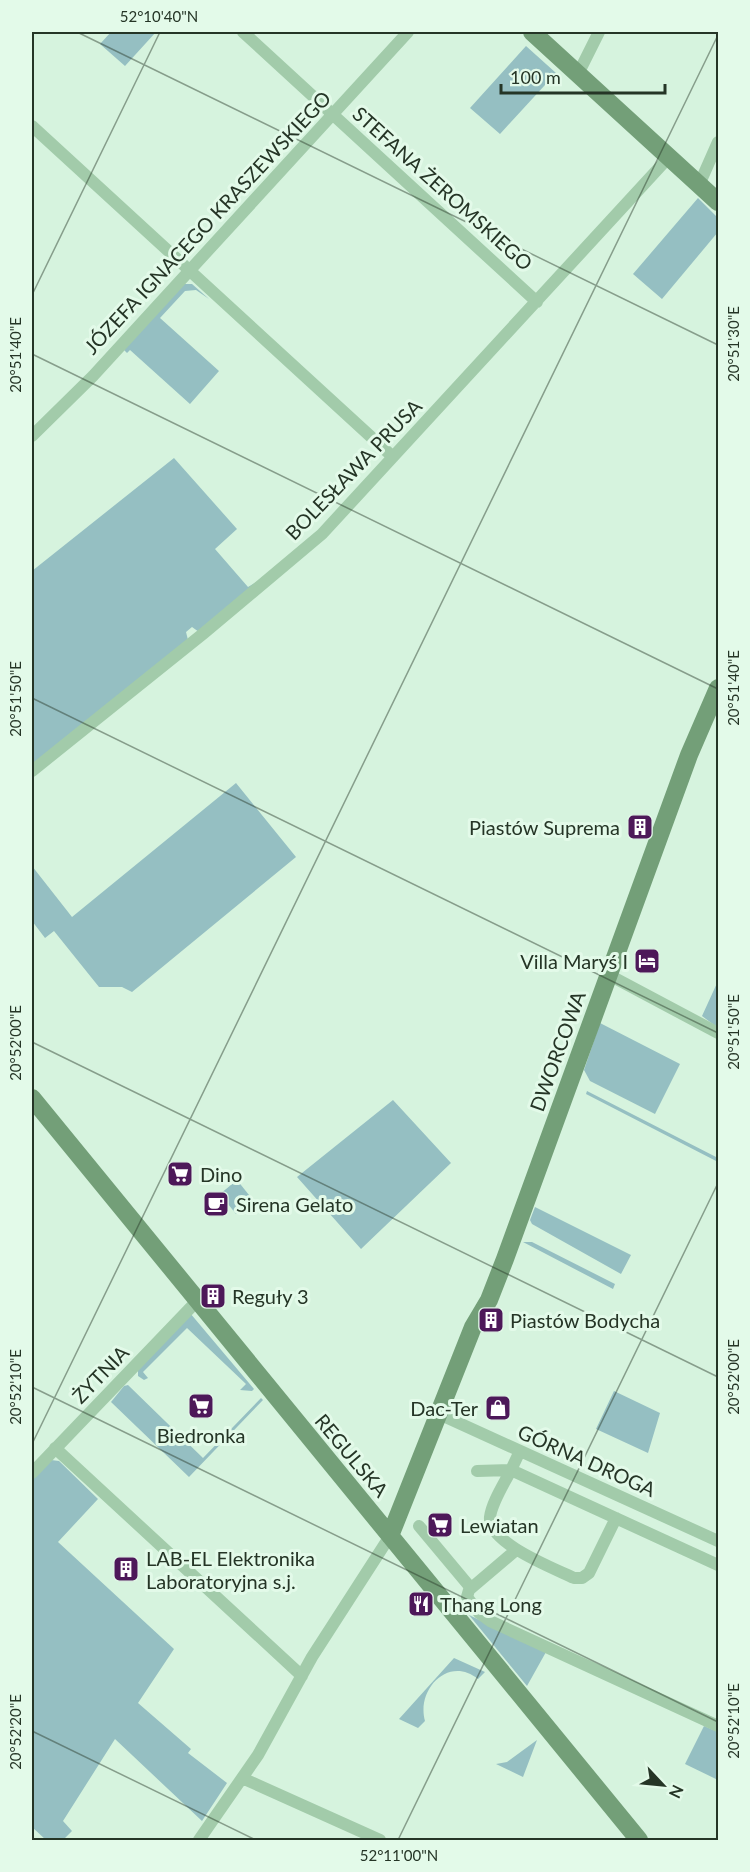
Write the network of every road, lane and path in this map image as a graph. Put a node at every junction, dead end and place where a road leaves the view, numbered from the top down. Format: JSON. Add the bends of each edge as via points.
{"nodes":[{"id":1,"x":243,"y":32,"type":"edge"},
{"id":2,"x":408,"y":32,"type":"edge"},
{"id":3,"x":531,"y":32,"type":"edge"},
{"id":4,"x":599,"y":32,"type":"edge"},
{"id":5,"x":578,"y":74,"type":"junction"},
{"id":6,"x":333,"y":114,"type":"junction"},
{"id":7,"x":32,"y":126,"type":"edge"},
{"id":8,"x":718,"y":141,"type":"edge"},
{"id":9,"x":669,"y":157,"type":"junction"},
{"id":10,"x":699,"y":185,"type":"junction"},
{"id":11,"x":718,"y":202,"type":"edge"},
{"id":12,"x":190,"y":271,"type":"junction"},
{"id":13,"x":537,"y":302,"type":"junction"},
{"id":14,"x":32,"y":436,"type":"edge"},
{"id":15,"x":393,"y":457,"type":"junction"},
{"id":16,"x":718,"y":688,"type":"edge"},
{"id":17,"x":32,"y":771,"type":"edge"},
{"id":18,"x":609,"y":975,"type":"junction"},
{"id":19,"x":718,"y":1033,"type":"edge"},
{"id":20,"x":32,"y":1098,"type":"edge"},
{"id":21,"x":196,"y":1302,"type":"junction"},
{"id":22,"x":439,"y":1414,"type":"junction"},
{"id":23,"x":56,"y":1448,"type":"junction"},
{"id":24,"x":520,"y":1451,"type":"junction"},
{"id":25,"x":511,"y":1470,"type":"junction"},
{"id":26,"x":477,"y":1471,"type":"dead end"},
{"id":27,"x":32,"y":1473,"type":"edge"},
{"id":28,"x":616,"y":1518,"type":"junction"},
{"id":29,"x":419,"y":1526,"type":"dead end"},
{"id":30,"x":390,"y":1536,"type":"junction"},
{"id":31,"x":718,"y":1541,"type":"edge"},
{"id":32,"x":515,"y":1551,"type":"junction"},
{"id":33,"x":718,"y":1564,"type":"edge"},
{"id":34,"x":470,"y":1587,"type":"junction"},
{"id":35,"x":302,"y":1676,"type":"junction"},
{"id":36,"x":718,"y":1726,"type":"edge"},
{"id":37,"x":242,"y":1778,"type":"junction"},
{"id":38,"x":199,"y":1840,"type":"edge"},
{"id":39,"x":380,"y":1840,"type":"edge"},
{"id":40,"x":639,"y":1840,"type":"edge"}],
"edges":[{"from":1,"to":6,"type":"street","name":"STEFANA ŻEROMSKIEGO"},
{"from":2,"to":6,"type":"street","name":"JÓZEFA IGNACEGO KRASZEWSKIEGO"},
{"from":3,"to":5,"type":"street"},
{"from":4,"to":5,"type":"street"},
{"from":5,"to":9,"type":"street"},
{"from":6,"to":12,"type":"street","name":"JÓZEFA IGNACEGO KRASZEWSKIEGO"},
{"from":6,"to":13,"type":"street","name":"STEFANA ŻEROMSKIEGO"},
{"from":7,"to":12,"type":"street"},
{"from":8,"to":10,"type":"street"},
{"from":9,"to":10,"type":"street"},
{"from":9,"to":13,"type":"street","name":"BOLESŁAWA PRUSA"},
{"from":10,"to":11,"type":"street"},
{"from":12,"to":14,"type":"street","name":"JÓZEFA IGNACEGO KRASZEWSKIEGO"},
{"from":12,"to":15,"type":"street"},
{"from":13,"to":15,"type":"street","name":"BOLESŁAWA PRUSA"},
{"from":15,"to":17,"type":"street","name":"BOLESŁAWA PRUSA","via":[[313,543]]},
{"from":16,"to":18,"type":"street","name":"DWORCOWA","via":[[689,754]]},
{"from":18,"to":19,"type":"street"},
{"from":18,"to":22,"type":"street","name":"DWORCOWA","via":[[510,1246]]},
{"from":20,"to":21,"type":"street","name":"REGULSKA"},
{"from":21,"to":23,"type":"street","name":"ŻYTNIA"},
{"from":21,"to":30,"type":"street","name":"REGULSKA"},
{"from":22,"to":24,"type":"street","name":"GÓRNA DROGA"},
{"from":22,"to":30,"type":"street","name":"DWORCOWA"},
{"from":23,"to":27,"type":"street","name":"ŻYTNIA"},
{"from":23,"to":35,"type":"street"},
{"from":24,"to":25,"type":"street"},
{"from":24,"to":31,"type":"street","name":"GÓRNA DROGA"},
{"from":25,"to":26,"type":"street"},
{"from":25,"to":28,"type":"street"},
{"from":25,"to":32,"type":"street","via":[[490,1520]]},
{"from":28,"to":32,"type":"street","via":[[591,1570],[582,1578]]},
{"from":28,"to":33,"type":"street"},
{"from":29,"to":34,"type":"street"},
{"from":30,"to":35,"type":"street"},
{"from":30,"to":40,"type":"street","name":"REGULSKA"},
{"from":32,"to":34,"type":"street"},
{"from":34,"to":36,"type":"street","via":[[467,1597],[490,1621]]},
{"from":35,"to":37,"type":"street"},
{"from":37,"to":38,"type":"street"},
{"from":37,"to":39,"type":"street"}]}
